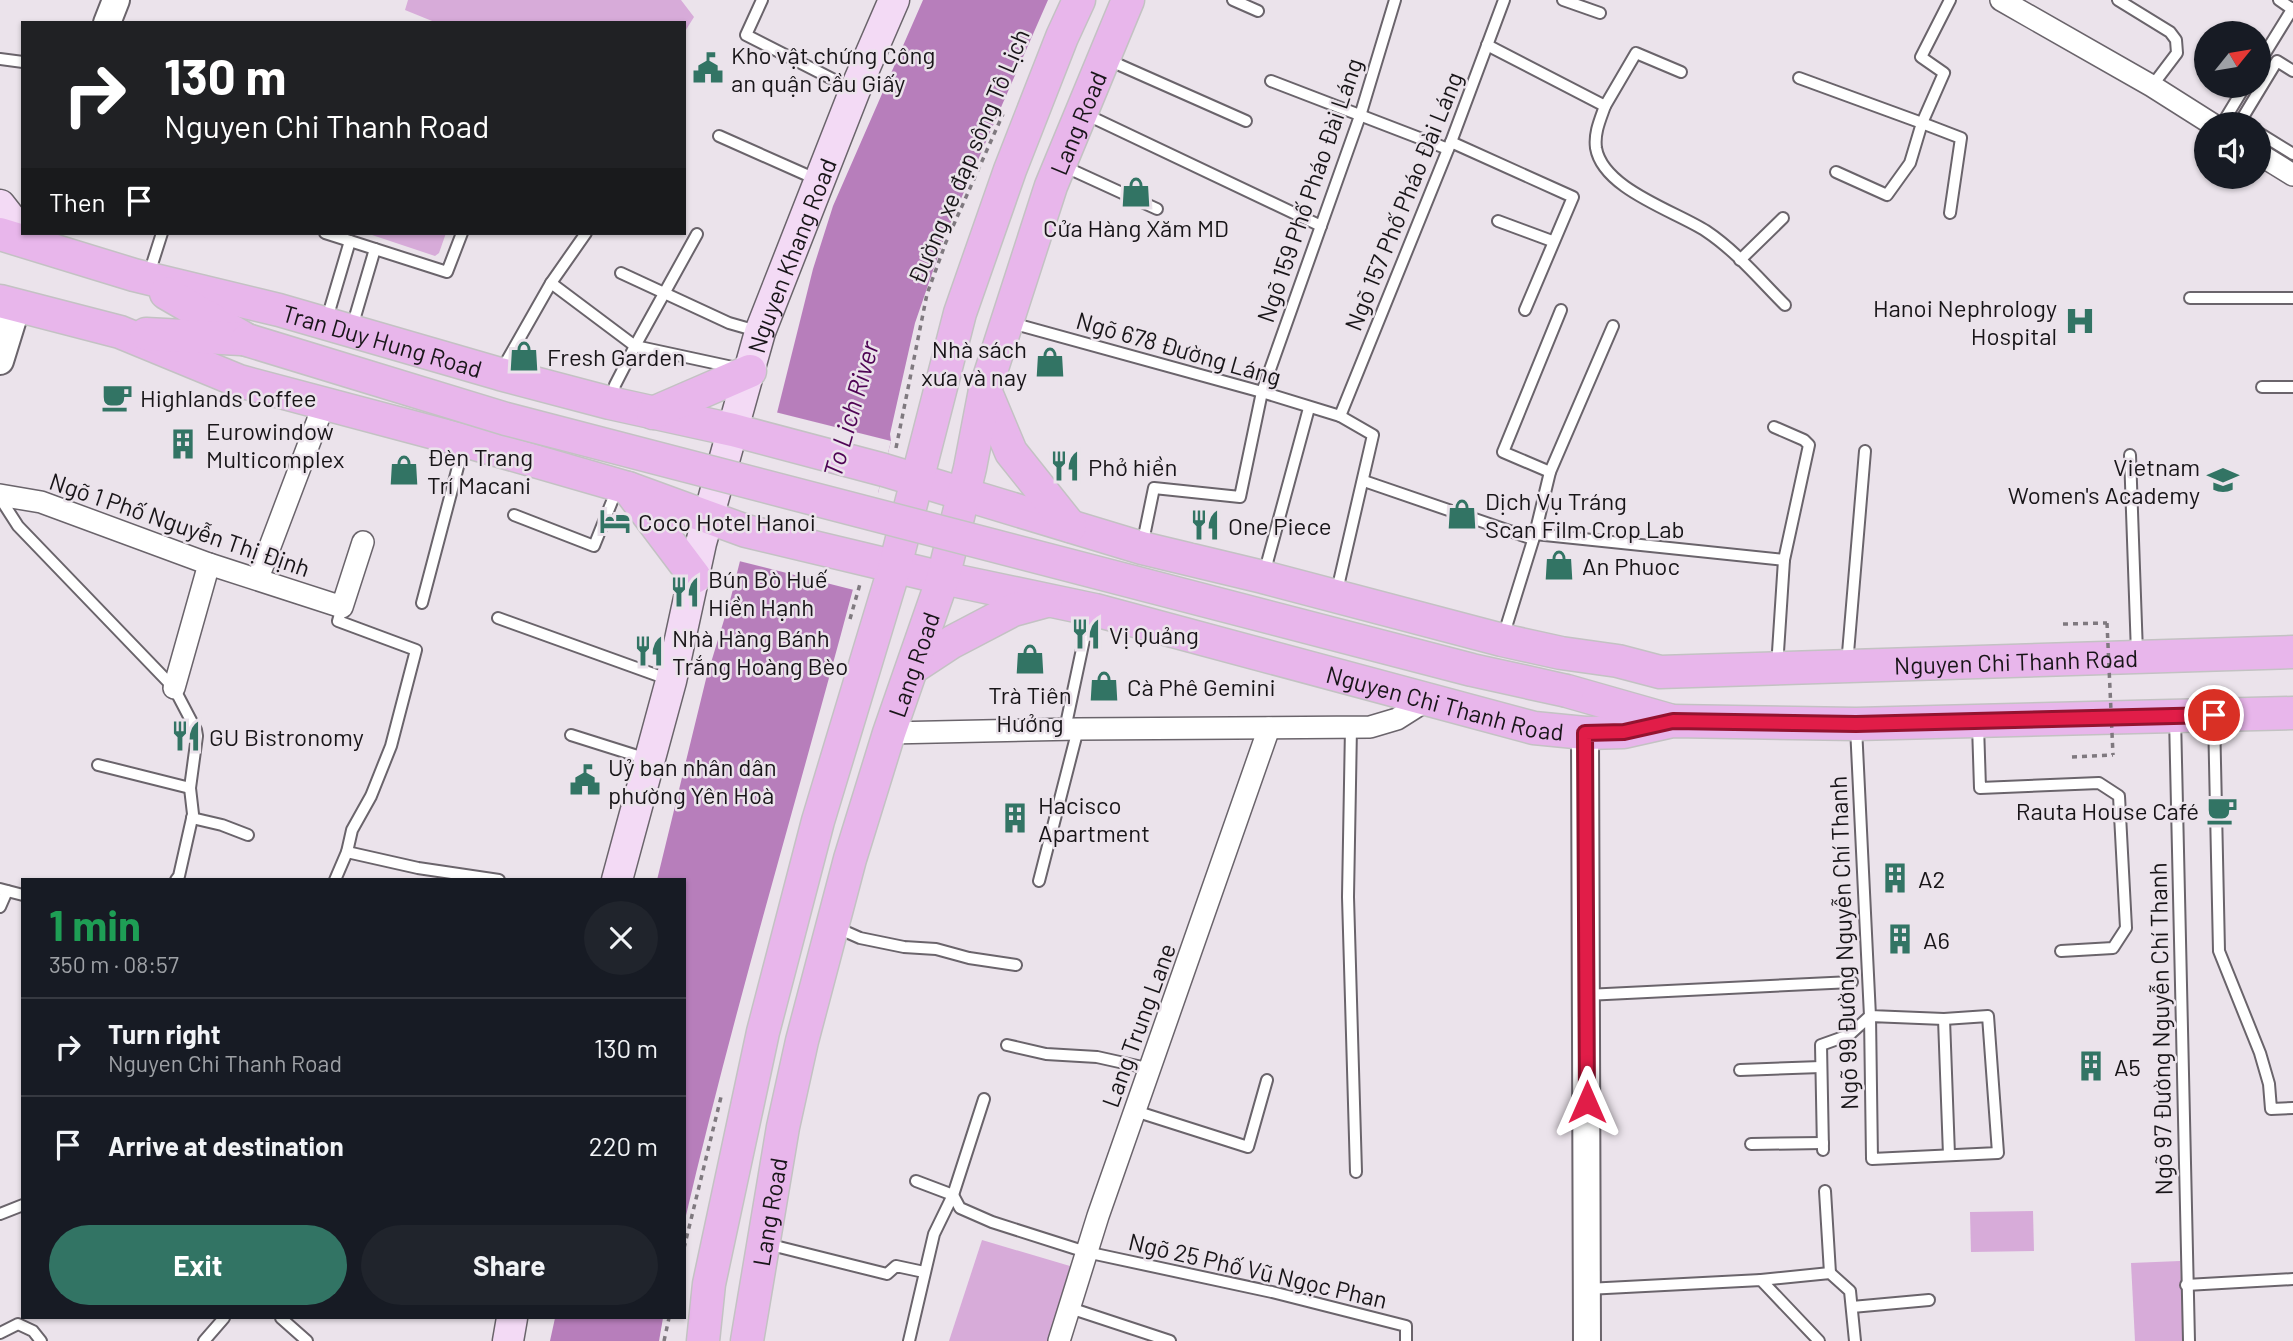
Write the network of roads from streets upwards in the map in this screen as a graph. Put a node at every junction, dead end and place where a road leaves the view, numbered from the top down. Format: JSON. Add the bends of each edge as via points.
{"nodes":[{"id":1,"x":116,"y":0,"type":"edge"},
{"id":2,"x":894,"y":0,"type":"edge"},
{"id":3,"x":1079,"y":0,"type":"edge"},
{"id":4,"x":1128,"y":0,"type":"edge"},
{"id":5,"x":2006,"y":1,"type":"edge"},
{"id":6,"x":108,"y":21,"type":"edge"},
{"id":7,"x":2194,"y":113,"type":"edge"},
{"id":8,"x":2271,"y":161,"type":"edge"},
{"id":9,"x":1010,"y":170,"type":"junction"},
{"id":10,"x":1055,"y":175,"type":"junction"},
{"id":11,"x":2293,"y":175,"type":"edge"},
{"id":12,"x":0,"y":205,"type":"edge"},
{"id":13,"x":20,"y":236,"type":"edge"},
{"id":14,"x":141,"y":277,"type":"junction"},
{"id":15,"x":8,"y":303,"type":"edge"},
{"id":16,"x":120,"y":332,"type":"junction"},
{"id":17,"x":247,"y":340,"type":"junction"},
{"id":18,"x":0,"y":360,"type":"edge"},
{"id":19,"x":750,"y":371,"type":"junction"},
{"id":20,"x":985,"y":390,"type":"junction"},
{"id":21,"x":324,"y":404,"type":"junction"},
{"id":22,"x":653,"y":413,"type":"junction"},
{"id":23,"x":733,"y":430,"type":"junction"},
{"id":24,"x":890,"y":461,"type":"joint"},
{"id":25,"x":918,"y":481,"type":"junction"},
{"id":26,"x":623,"y":487,"type":"junction"},
{"id":27,"x":963,"y":494,"type":"junction"},
{"id":28,"x":0,"y":496,"type":"edge"},
{"id":29,"x":709,"y":517,"type":"junction"},
{"id":30,"x":1070,"y":526,"type":"junction"},
{"id":31,"x":1110,"y":537,"type":"junction"},
{"id":32,"x":363,"y":542,"type":"dead end"},
{"id":33,"x":209,"y":564,"type":"junction"},
{"id":34,"x":895,"y":566,"type":"junction"},
{"id":35,"x":695,"y":577,"type":"junction"},
{"id":36,"x":258,"y":578,"type":"junction"},
{"id":37,"x":943,"y":578,"type":"junction"},
{"id":38,"x":1050,"y":600,"type":"junction"},
{"id":39,"x":1096,"y":610,"type":"junction"},
{"id":40,"x":2293,"y":652,"type":"edge"},
{"id":41,"x":914,"y":667,"type":"junction"},
{"id":42,"x":1660,"y":672,"type":"junction"},
{"id":43,"x":174,"y":688,"type":"road end"},
{"id":44,"x":1567,"y":691,"type":"junction"},
{"id":45,"x":1427,"y":700,"type":"junction"},
{"id":46,"x":2293,"y":713,"type":"edge"},
{"id":47,"x":1673,"y":721,"type":"junction"},
{"id":48,"x":1269,"y":728,"type":"junction"},
{"id":49,"x":889,"y":733,"type":"junction"},
{"id":50,"x":1585,"y":733,"type":"junction"},
{"id":51,"x":618,"y":878,"type":"edge"},
{"id":52,"x":512,"y":1319,"type":"edge"},
{"id":53,"x":508,"y":1341,"type":"edge"},
{"id":54,"x":703,"y":1341,"type":"edge"},
{"id":55,"x":747,"y":1341,"type":"edge"},
{"id":56,"x":1059,"y":1341,"type":"edge"},
{"id":57,"x":1587,"y":1341,"type":"edge"}],
"edges":[{"from":1,"to":6,"type":"street"},
{"from":2,"to":19,"type":"main road","name":"Nguyen Khang Road","via":[[760,332]]},
{"from":3,"to":9,"type":"main road","name":"Lang Road"},
{"from":4,"to":10,"type":"main road","name":"Lang Road"},
{"from":5,"to":7,"type":"street"},
{"from":8,"to":11,"type":"street"},
{"from":9,"to":10,"type":"main road"},
{"from":9,"to":25,"type":"main road","name":"Lang Road","via":[[960,313]]},
{"from":10,"to":20,"type":"main road","name":"Lang Road"},
{"from":12,"to":13,"type":"main road"},
{"from":13,"to":14,"type":"main road","name":"Tran Duy Hung Road"},
{"from":14,"to":17,"type":"main road"},
{"from":14,"to":22,"type":"main road","name":"Tran Duy Hung Road","via":[[279,310]]},
{"from":15,"to":16,"type":"main road"},
{"from":15,"to":18,"type":"street"},
{"from":16,"to":17,"type":"main road"},
{"from":16,"to":21,"type":"main road","via":[[239,381]]},
{"from":17,"to":44,"type":"main road","bridge":true,"via":[[506,419]]},
{"from":19,"to":22,"type":"main road"},
{"from":19,"to":23,"type":"main road","name":"Nguyen Khang Road"},
{"from":20,"to":27,"type":"main road","name":"Lang Road"},
{"from":20,"to":30,"type":"main road","via":[[1012,452]]},
{"from":21,"to":26,"type":"main road"},
{"from":21,"to":36,"type":"street"},
{"from":22,"to":23,"type":"main road","name":"Tran Duy Hung Road"},
{"from":22,"to":26,"type":"main road","via":[[665,433],[668,453],[653,472]]},
{"from":23,"to":24,"type":"main road","name":"Tran Duy Hung Road"},
{"from":23,"to":29,"type":"main road","name":"Nguyen Khang Road"},
{"from":24,"to":25,"type":"main road","name":"Nguyen Chi Thanh Road"},
{"from":25,"to":27,"type":"main road","name":"Nguyen Chi Thanh Road"},
{"from":25,"to":34,"type":"main road","name":"Lang Road"},
{"from":26,"to":29,"type":"main road"},
{"from":26,"to":35,"type":"main road"},
{"from":27,"to":30,"type":"main road","name":"Nguyen Chi Thanh Road"},
{"from":27,"to":37,"type":"main road","name":"Lang Road"},
{"from":28,"to":33,"type":"street","name":"Ngõ 1 Phố Nguyễn Thị Định","via":[[41,502]]},
{"from":29,"to":34,"type":"main road","name":"Nguyen Chi Thanh Road","via":[[746,531]]},
{"from":29,"to":35,"type":"main road","name":"Nguyen Khang Road"},
{"from":30,"to":31,"type":"main road","name":"Nguyen Chi Thanh Road"},
{"from":31,"to":39,"type":"main road","via":[[1082,552],[1075,570],[1082,597]]},
{"from":31,"to":42,"type":"main road","name":"Nguyen Chi Thanh Road","via":[[1502,639]]},
{"from":32,"to":36,"type":"street","name":"Ngõ 1 Phố Nguyễn Thị Định","via":[[342,607]]},
{"from":33,"to":36,"type":"street","name":"Ngõ 1 Phố Nguyễn Thị Định"},
{"from":33,"to":43,"type":"street"},
{"from":34,"to":37,"type":"main road","name":"Nguyen Chi Thanh Road"},
{"from":34,"to":54,"type":"main road","name":"Lang Road","via":[[818,821],[763,1032],[709,1284]]},
{"from":35,"to":51,"type":"main road","name":"Nguyen Khang Road"},
{"from":37,"to":38,"type":"main road","name":"Nguyen Chi Thanh Road"},
{"from":37,"to":41,"type":"main road","name":"Lang Road"},
{"from":38,"to":39,"type":"main road","name":"Nguyen Chi Thanh Road"},
{"from":38,"to":41,"type":"main road","via":[[1013,610]]},
{"from":39,"to":45,"type":"main road","name":"Nguyen Chi Thanh Road"},
{"from":40,"to":42,"type":"main road","name":"Nguyen Chi Thanh Road"},
{"from":41,"to":49,"type":"main road","name":"Lang Road"},
{"from":42,"to":44,"type":"main road"},
{"from":44,"to":47,"type":"main road"},
{"from":45,"to":48,"type":"street","via":[[1397,719],[1370,727]]},
{"from":45,"to":50,"type":"main road","name":"Nguyen Chi Thanh Road","via":[[1534,728]]},
{"from":46,"to":47,"type":"main road","name":"Nguyen Chi Thanh Road","via":[[1856,724]]},
{"from":47,"to":50,"type":"main road","name":"Nguyen Chi Thanh Road","via":[[1624,732]]},
{"from":48,"to":49,"type":"street"},
{"from":48,"to":56,"type":"street","name":"Lang Trung Lane"},
{"from":49,"to":55,"type":"main road","name":"Lang Road","via":[[802,1041]]},
{"from":50,"to":57,"type":"street"},
{"from":52,"to":53,"type":"main road"}]}
